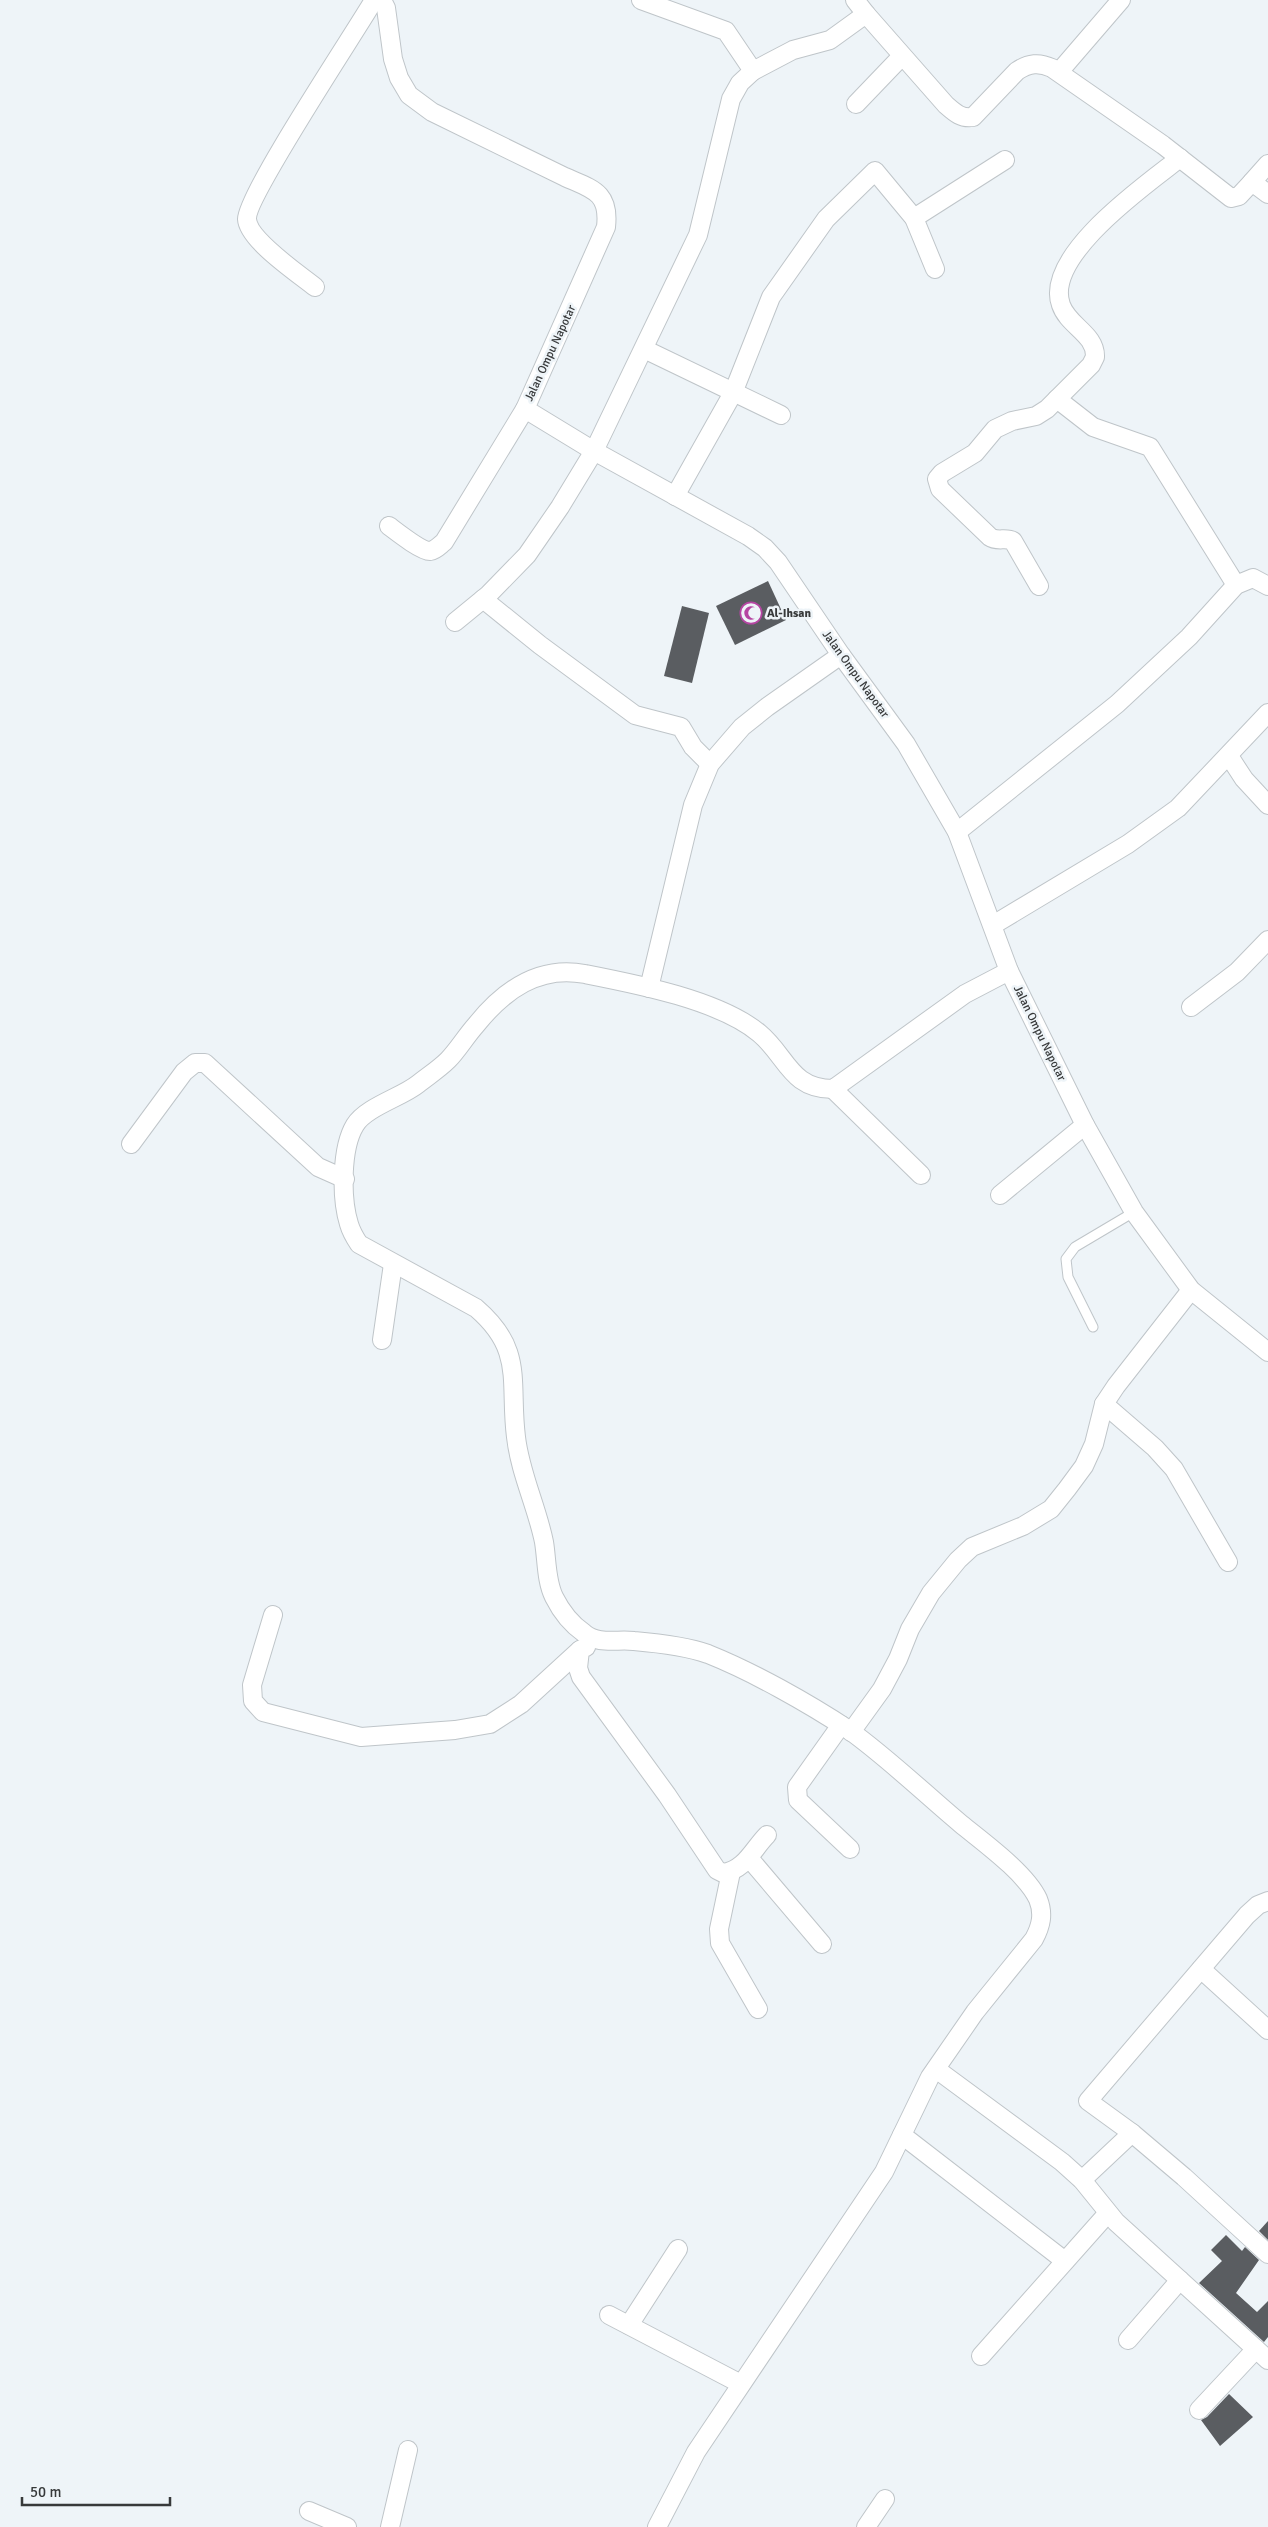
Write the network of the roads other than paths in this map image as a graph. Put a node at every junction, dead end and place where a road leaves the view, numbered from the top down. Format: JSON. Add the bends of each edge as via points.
{"nodes":[{"id":1,"x":374,"y":0,"type":"edge"},
{"id":2,"x":382,"y":0,"type":"edge"},
{"id":3,"x":642,"y":0,"type":"edge"},
{"id":4,"x":1121,"y":0,"type":"edge"},
{"id":5,"x":861,"y":7,"type":"edge"},
{"id":6,"x":902,"y":56,"type":"junction"},
{"id":7,"x":753,"y":70,"type":"junction"},
{"id":8,"x":1059,"y":72,"type":"junction"},
{"id":9,"x":856,"y":104,"type":"dead end"},
{"id":10,"x":1180,"y":158,"type":"junction"},
{"id":11,"x":1005,"y":160,"type":"dead end"},
{"id":12,"x":1268,"y":164,"type":"edge"},
{"id":13,"x":1252,"y":182,"type":"junction"},
{"id":14,"x":1268,"y":194,"type":"edge"},
{"id":15,"x":914,"y":218,"type":"junction"},
{"id":16,"x":935,"y":268,"type":"dead end"},
{"id":17,"x":316,"y":287,"type":"dead end"},
{"id":18,"x":644,"y":349,"type":"junction"},
{"id":19,"x":733,"y":393,"type":"junction"},
{"id":20,"x":1058,"y":399,"type":"junction"},
{"id":21,"x":525,"y":409,"type":"junction"},
{"id":22,"x":781,"y":415,"type":"dead end"},
{"id":23,"x":594,"y":451,"type":"junction"},
{"id":24,"x":675,"y":496,"type":"junction"},
{"id":25,"x":389,"y":526,"type":"dead end"},
{"id":26,"x":1236,"y":585,"type":"junction"},
{"id":27,"x":1039,"y":586,"type":"dead end"},
{"id":28,"x":1268,"y":586,"type":"edge"},
{"id":29,"x":483,"y":599,"type":"junction"},
{"id":30,"x":455,"y":622,"type":"dead end"},
{"id":31,"x":841,"y":655,"type":"junction"},
{"id":32,"x":1268,"y":713,"type":"edge"},
{"id":33,"x":1229,"y":756,"type":"junction"},
{"id":34,"x":710,"y":764,"type":"junction"},
{"id":35,"x":1268,"y":805,"type":"edge"},
{"id":36,"x":957,"y":832,"type":"junction"},
{"id":37,"x":993,"y":925,"type":"junction"},
{"id":38,"x":1268,"y":940,"type":"edge"},
{"id":39,"x":1009,"y":971,"type":"junction"},
{"id":40,"x":649,"y":988,"type":"junction"},
{"id":41,"x":1192,"y":1007,"type":"dead end"},
{"id":42,"x":833,"y":1089,"type":"junction"},
{"id":43,"x":1085,"y":1125,"type":"junction"},
{"id":44,"x":131,"y":1144,"type":"dead end"},
{"id":45,"x":921,"y":1175,"type":"dead end"},
{"id":46,"x":344,"y":1179,"type":"junction"},
{"id":47,"x":1000,"y":1195,"type":"dead end"},
{"id":48,"x":1134,"y":1212,"type":"junction"},
{"id":49,"x":393,"y":1264,"type":"junction"},
{"id":50,"x":1191,"y":1290,"type":"junction"},
{"id":51,"x":1093,"y":1327,"type":"dead end"},
{"id":52,"x":382,"y":1340,"type":"dead end"},
{"id":53,"x":1268,"y":1352,"type":"edge"},
{"id":54,"x":1104,"y":1404,"type":"junction"},
{"id":55,"x":1228,"y":1562,"type":"dead end"},
{"id":56,"x":273,"y":1615,"type":"dead end"},
{"id":57,"x":597,"y":1640,"type":"junction"},
{"id":58,"x":580,"y":1650,"type":"junction"},
{"id":59,"x":846,"y":1728,"type":"junction"},
{"id":60,"x":767,"y":1835,"type":"dead end"},
{"id":61,"x":850,"y":1849,"type":"dead end"},
{"id":62,"x":749,"y":1858,"type":"junction"},
{"id":63,"x":731,"y":1872,"type":"junction"},
{"id":64,"x":1268,"y":1902,"type":"edge"},
{"id":65,"x":822,"y":1944,"type":"dead end"},
{"id":66,"x":1201,"y":1969,"type":"junction"},
{"id":67,"x":758,"y":2009,"type":"dead end"},
{"id":68,"x":1268,"y":2030,"type":"edge"},
{"id":69,"x":936,"y":2069,"type":"junction"},
{"id":70,"x":1132,"y":2133,"type":"junction"},
{"id":71,"x":902,"y":2135,"type":"junction"},
{"id":72,"x":1082,"y":2180,"type":"junction"},
{"id":73,"x":1108,"y":2213,"type":"junction"},
{"id":74,"x":678,"y":2248,"type":"dead end"},
{"id":75,"x":1268,"y":2254,"type":"edge"},
{"id":76,"x":1065,"y":2261,"type":"junction"},
{"id":77,"x":1180,"y":2280,"type":"junction"},
{"id":78,"x":609,"y":2315,"type":"dead end"},
{"id":79,"x":629,"y":2325,"type":"junction"},
{"id":80,"x":1128,"y":2340,"type":"dead end"},
{"id":81,"x":1262,"y":2354,"type":"edge"},
{"id":82,"x":981,"y":2356,"type":"dead end"},
{"id":83,"x":741,"y":2384,"type":"junction"},
{"id":84,"x":1199,"y":2410,"type":"dead end"},
{"id":85,"x":408,"y":2450,"type":"dead end"},
{"id":86,"x":885,"y":2500,"type":"dead end"},
{"id":87,"x":309,"y":2511,"type":"dead end"},
{"id":88,"x":346,"y":2527,"type":"edge"},
{"id":89,"x":390,"y":2527,"type":"edge"},
{"id":90,"x":657,"y":2527,"type":"edge"},
{"id":91,"x":866,"y":2527,"type":"edge"}],
"edges":[{"from":1,"to":17,"type":"street","via":[[272,165],[249,209],[247,219],[260,242]]},
{"from":2,"to":21,"type":"street","name":"Jalan Ompu Napotar","via":[[393,59],[409,95],[432,112],[585,185],[599,194],[605,204],[606,227]]},
{"from":3,"to":7,"type":"street","via":[[726,31]]},
{"from":4,"to":8,"type":"street"},
{"from":5,"to":6,"type":"street"},
{"from":5,"to":7,"type":"street","via":[[830,40],[793,50]]},
{"from":6,"to":8,"type":"street","via":[[946,105],[966,118],[978,114],[1025,66],[1044,64]]},
{"from":6,"to":9,"type":"street"},
{"from":7,"to":18,"type":"street","via":[[731,98],[698,235]]},
{"from":8,"to":10,"type":"street"},
{"from":10,"to":13,"type":"street","via":[[1232,198],[1239,196]]},
{"from":10,"to":20,"type":"street","via":[[1108,216],[1072,256],[1060,288],[1060,304],[1067,316],[1092,341],[1095,358]]},
{"from":11,"to":15,"type":"street"},
{"from":12,"to":13,"type":"street"},
{"from":13,"to":14,"type":"street"},
{"from":15,"to":16,"type":"street"},
{"from":15,"to":19,"type":"street","via":[[876,171],[841,202],[806,245],[771,297]]},
{"from":18,"to":19,"type":"street"},
{"from":18,"to":23,"type":"street"},
{"from":19,"to":22,"type":"street"},
{"from":19,"to":24,"type":"street"},
{"from":20,"to":26,"type":"street","via":[[1093,427],[1150,447]]},
{"from":20,"to":27,"type":"street","via":[[1036,416],[995,429],[975,453],[942,473],[937,481],[940,489],[990,537],[1013,541]]},
{"from":21,"to":23,"type":"street","name":"Jalan Ompu Napotar"},
{"from":21,"to":25,"type":"street","via":[[437,549],[423,548]]},
{"from":23,"to":24,"type":"street","name":"Jalan Ompu Napotar"},
{"from":23,"to":29,"type":"street","via":[[527,555]]},
{"from":24,"to":31,"type":"street","name":"Jalan Ompu Napotar","via":[[765,548],[789,576]]},
{"from":26,"to":28,"type":"street","via":[[1253,578]]},
{"from":26,"to":36,"type":"street","via":[[1189,637],[1117,704]]},
{"from":29,"to":30,"type":"street"},
{"from":29,"to":34,"type":"street","via":[[641,718],[681,726],[693,747]]},
{"from":31,"to":34,"type":"street","via":[[742,727]]},
{"from":31,"to":36,"type":"street","name":"Jalan Ompu Napotar","via":[[906,744]]},
{"from":32,"to":33,"type":"street"},
{"from":33,"to":35,"type":"street","via":[[1244,779]]},
{"from":33,"to":37,"type":"street","via":[[1178,808],[1128,844]]},
{"from":34,"to":40,"type":"street","via":[[693,805]]},
{"from":36,"to":37,"type":"street","name":"Jalan Ompu Napotar"},
{"from":37,"to":39,"type":"street","name":"Jalan Ompu Napotar"},
{"from":38,"to":41,"type":"street","via":[[1237,972]]},
{"from":39,"to":42,"type":"street","via":[[965,994]]},
{"from":39,"to":43,"type":"street","name":"Jalan Ompu Napotar"},
{"from":40,"to":42,"type":"street","via":[[717,1009],[746,1023],[762,1036],[796,1078],[818,1089]]},
{"from":40,"to":46,"type":"street","via":[[583,973],[554,973],[536,976],[511,989],[477,1023],[448,1061],[416,1086],[356,1123],[348,1140]]},
{"from":42,"to":45,"type":"street"},
{"from":43,"to":47,"type":"street"},
{"from":43,"to":48,"type":"street","name":"Jalan Ompu Napotar"},
{"from":44,"to":46,"type":"street","via":[[184,1072],[195,1063],[205,1063],[318,1167]]},
{"from":46,"to":49,"type":"street","via":[[349,1226],[359,1244]]},
{"from":48,"to":50,"type":"street","name":"Jalan Ompu Napotar"},
{"from":48,"to":51,"type":"lane","via":[[1075,1247],[1066,1259],[1068,1277]]},
{"from":49,"to":52,"type":"street"},
{"from":49,"to":57,"type":"street","via":[[476,1308],[502,1335],[512,1366],[516,1438],[544,1541],[553,1595],[564,1615]]},
{"from":50,"to":53,"type":"street","name":"Jalan Ompu Napotar"},
{"from":50,"to":54,"type":"street"},
{"from":54,"to":55,"type":"street","via":[[1174,1469]]},
{"from":54,"to":59,"type":"street","via":[[1094,1444],[1084,1466],[1067,1489],[1050,1509],[1023,1526],[972,1547],[958,1560],[931,1594],[910,1629],[882,1689]]},
{"from":56,"to":58,"type":"street","via":[[252,1685],[253,1701],[263,1712],[360,1737],[490,1724],[521,1704]]},
{"from":57,"to":58,"type":"street"},
{"from":57,"to":59,"type":"street","via":[[631,1640],[704,1653],[744,1669]]},
{"from":58,"to":63,"type":"street","via":[[578,1668],[588,1689],[667,1795],[710,1861],[723,1874]]},
{"from":59,"to":61,"type":"street","via":[[797,1788],[797,1796],[803,1806]]},
{"from":59,"to":69,"type":"street","via":[[1000,1856],[1027,1883],[1041,1912],[1040,1928],[1034,1940],[975,2012]]},
{"from":60,"to":62,"type":"street"},
{"from":62,"to":63,"type":"street"},
{"from":62,"to":65,"type":"street"},
{"from":63,"to":67,"type":"street","via":[[720,1943]]},
{"from":64,"to":66,"type":"street","via":[[1258,1905],[1247,1915]]},
{"from":66,"to":68,"type":"street"},
{"from":66,"to":70,"type":"street","via":[[1088,2100]]},
{"from":69,"to":71,"type":"street"},
{"from":69,"to":72,"type":"street"},
{"from":70,"to":72,"type":"street"},
{"from":70,"to":75,"type":"street"},
{"from":71,"to":76,"type":"street"},
{"from":71,"to":83,"type":"street","via":[[875,2186]]},
{"from":72,"to":73,"type":"street"},
{"from":73,"to":76,"type":"street"},
{"from":73,"to":77,"type":"street"},
{"from":74,"to":79,"type":"street"},
{"from":76,"to":82,"type":"street"},
{"from":77,"to":80,"type":"street"},
{"from":77,"to":81,"type":"street"},
{"from":78,"to":79,"type":"street"},
{"from":79,"to":83,"type":"street"},
{"from":81,"to":84,"type":"street"},
{"from":83,"to":90,"type":"street","via":[[696,2452]]},
{"from":85,"to":89,"type":"street"},
{"from":86,"to":91,"type":"street"},
{"from":87,"to":88,"type":"street"}]}
